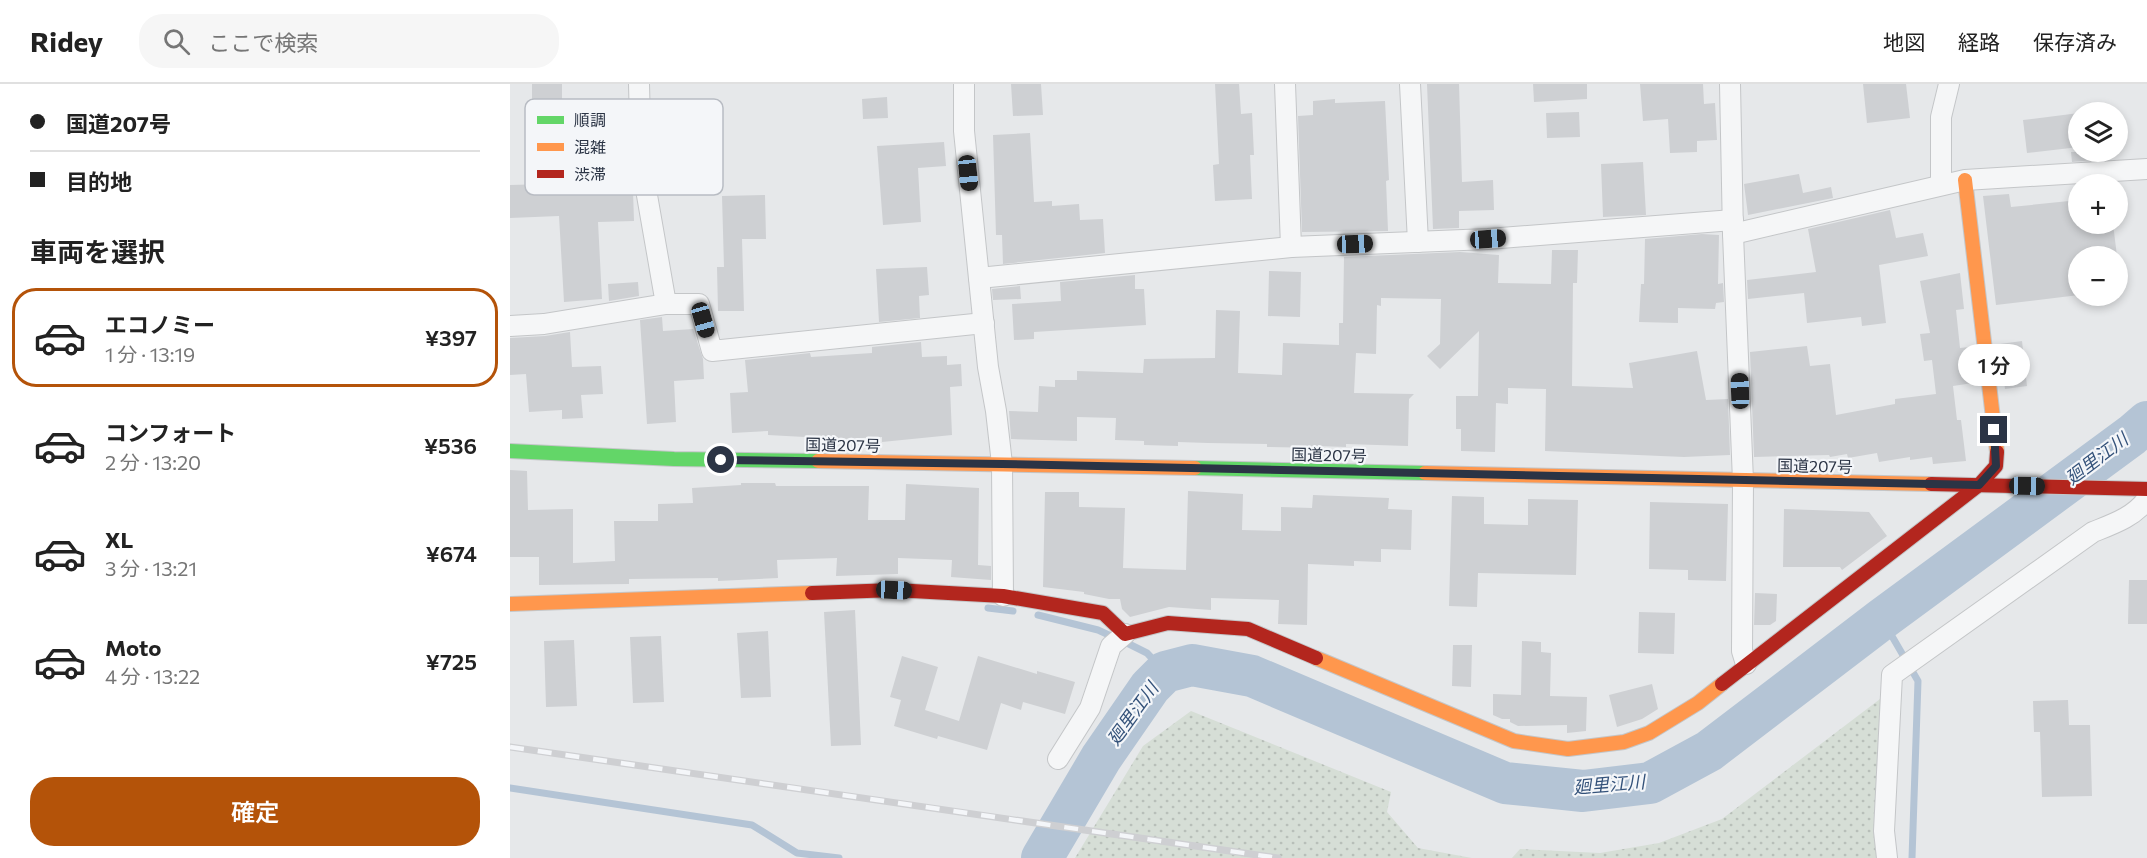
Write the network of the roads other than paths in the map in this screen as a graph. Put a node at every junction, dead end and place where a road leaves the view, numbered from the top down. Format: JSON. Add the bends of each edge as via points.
{"nodes":[{"id":1,"x":639,"y":84,"type":"edge"},
{"id":2,"x":964,"y":84,"type":"edge"},
{"id":3,"x":1285,"y":84,"type":"edge"},
{"id":4,"x":1410,"y":84,"type":"edge"},
{"id":5,"x":1730,"y":84,"type":"edge"},
{"id":6,"x":1949,"y":84,"type":"edge"},
{"id":7,"x":639,"y":99,"type":"edge"},
{"id":8,"x":2147,"y":169,"type":"edge"},
{"id":9,"x":1965,"y":180,"type":"junction"},
{"id":10,"x":1941,"y":185,"type":"junction"},
{"id":11,"x":647,"y":195,"type":"edge"},
{"id":12,"x":1733,"y":227,"type":"junction"},
{"id":13,"x":1418,"y":242,"type":"junction"},
{"id":14,"x":1291,"y":247,"type":"junction"},
{"id":15,"x":979,"y":278,"type":"junction"},
{"id":16,"x":666,"y":304,"type":"junction"},
{"id":17,"x":984,"y":323,"type":"junction"},
{"id":18,"x":510,"y":326,"type":"edge"},
{"id":19,"x":510,"y":452,"type":"edge"},
{"id":20,"x":1002,"y":464,"type":"junction"},
{"id":21,"x":1743,"y":481,"type":"junction"},
{"id":22,"x":1979,"y":485,"type":"junction"},
{"id":23,"x":2147,"y":489,"type":"edge"},
{"id":24,"x":2147,"y":499,"type":"edge"},
{"id":25,"x":1003,"y":596,"type":"junction"},
{"id":26,"x":510,"y":604,"type":"edge"},
{"id":27,"x":1118,"y":640,"type":"junction"},
{"id":28,"x":1746,"y":664,"type":"junction"},
{"id":29,"x":1058,"y":759,"type":"dead end"},
{"id":30,"x":1887,"y":858,"type":"edge"}],
"edges":[{"from":1,"to":7,"type":"street"},
{"from":2,"to":15,"type":"street","via":[[964,131]]},
{"from":3,"to":14,"type":"street"},
{"from":4,"to":13,"type":"street"},
{"from":5,"to":12,"type":"street"},
{"from":6,"to":10,"type":"street","via":[[1941,117]]},
{"from":8,"to":9,"type":"street"},
{"from":9,"to":10,"type":"street"},
{"from":9,"to":22,"type":"main road","via":[[1997,453],[1996,466]]},
{"from":10,"to":12,"type":"street"},
{"from":11,"to":16,"type":"street"},
{"from":12,"to":13,"type":"street"},
{"from":12,"to":21,"type":"street"},
{"from":13,"to":14,"type":"street"},
{"from":14,"to":15,"type":"street"},
{"from":15,"to":17,"type":"street"},
{"from":16,"to":17,"type":"street","via":[[699,304],[712,351]]},
{"from":16,"to":18,"type":"street"},
{"from":17,"to":20,"type":"street"},
{"from":19,"to":20,"type":"main road","name":"国道207号"},
{"from":20,"to":21,"type":"main road","name":"国道207号"},
{"from":20,"to":25,"type":"street"},
{"from":21,"to":22,"type":"main road","name":"国道207号"},
{"from":21,"to":28,"type":"street","via":[[1742,651]]},
{"from":22,"to":23,"type":"main road","name":"国道207号"},
{"from":22,"to":28,"type":"main road"},
{"from":24,"to":30,"type":"street","via":[[2127,517],[2093,532],[1892,675],[1884,831]]},
{"from":25,"to":26,"type":"main road","via":[[894,590]]},
{"from":25,"to":27,"type":"main road","via":[[1103,613]]},
{"from":27,"to":28,"type":"main road","via":[[1168,623],[1248,629],[1514,741],[1568,749],[1624,741],[1649,733],[1698,703]]},
{"from":27,"to":29,"type":"street","via":[[1090,708]]}]}
